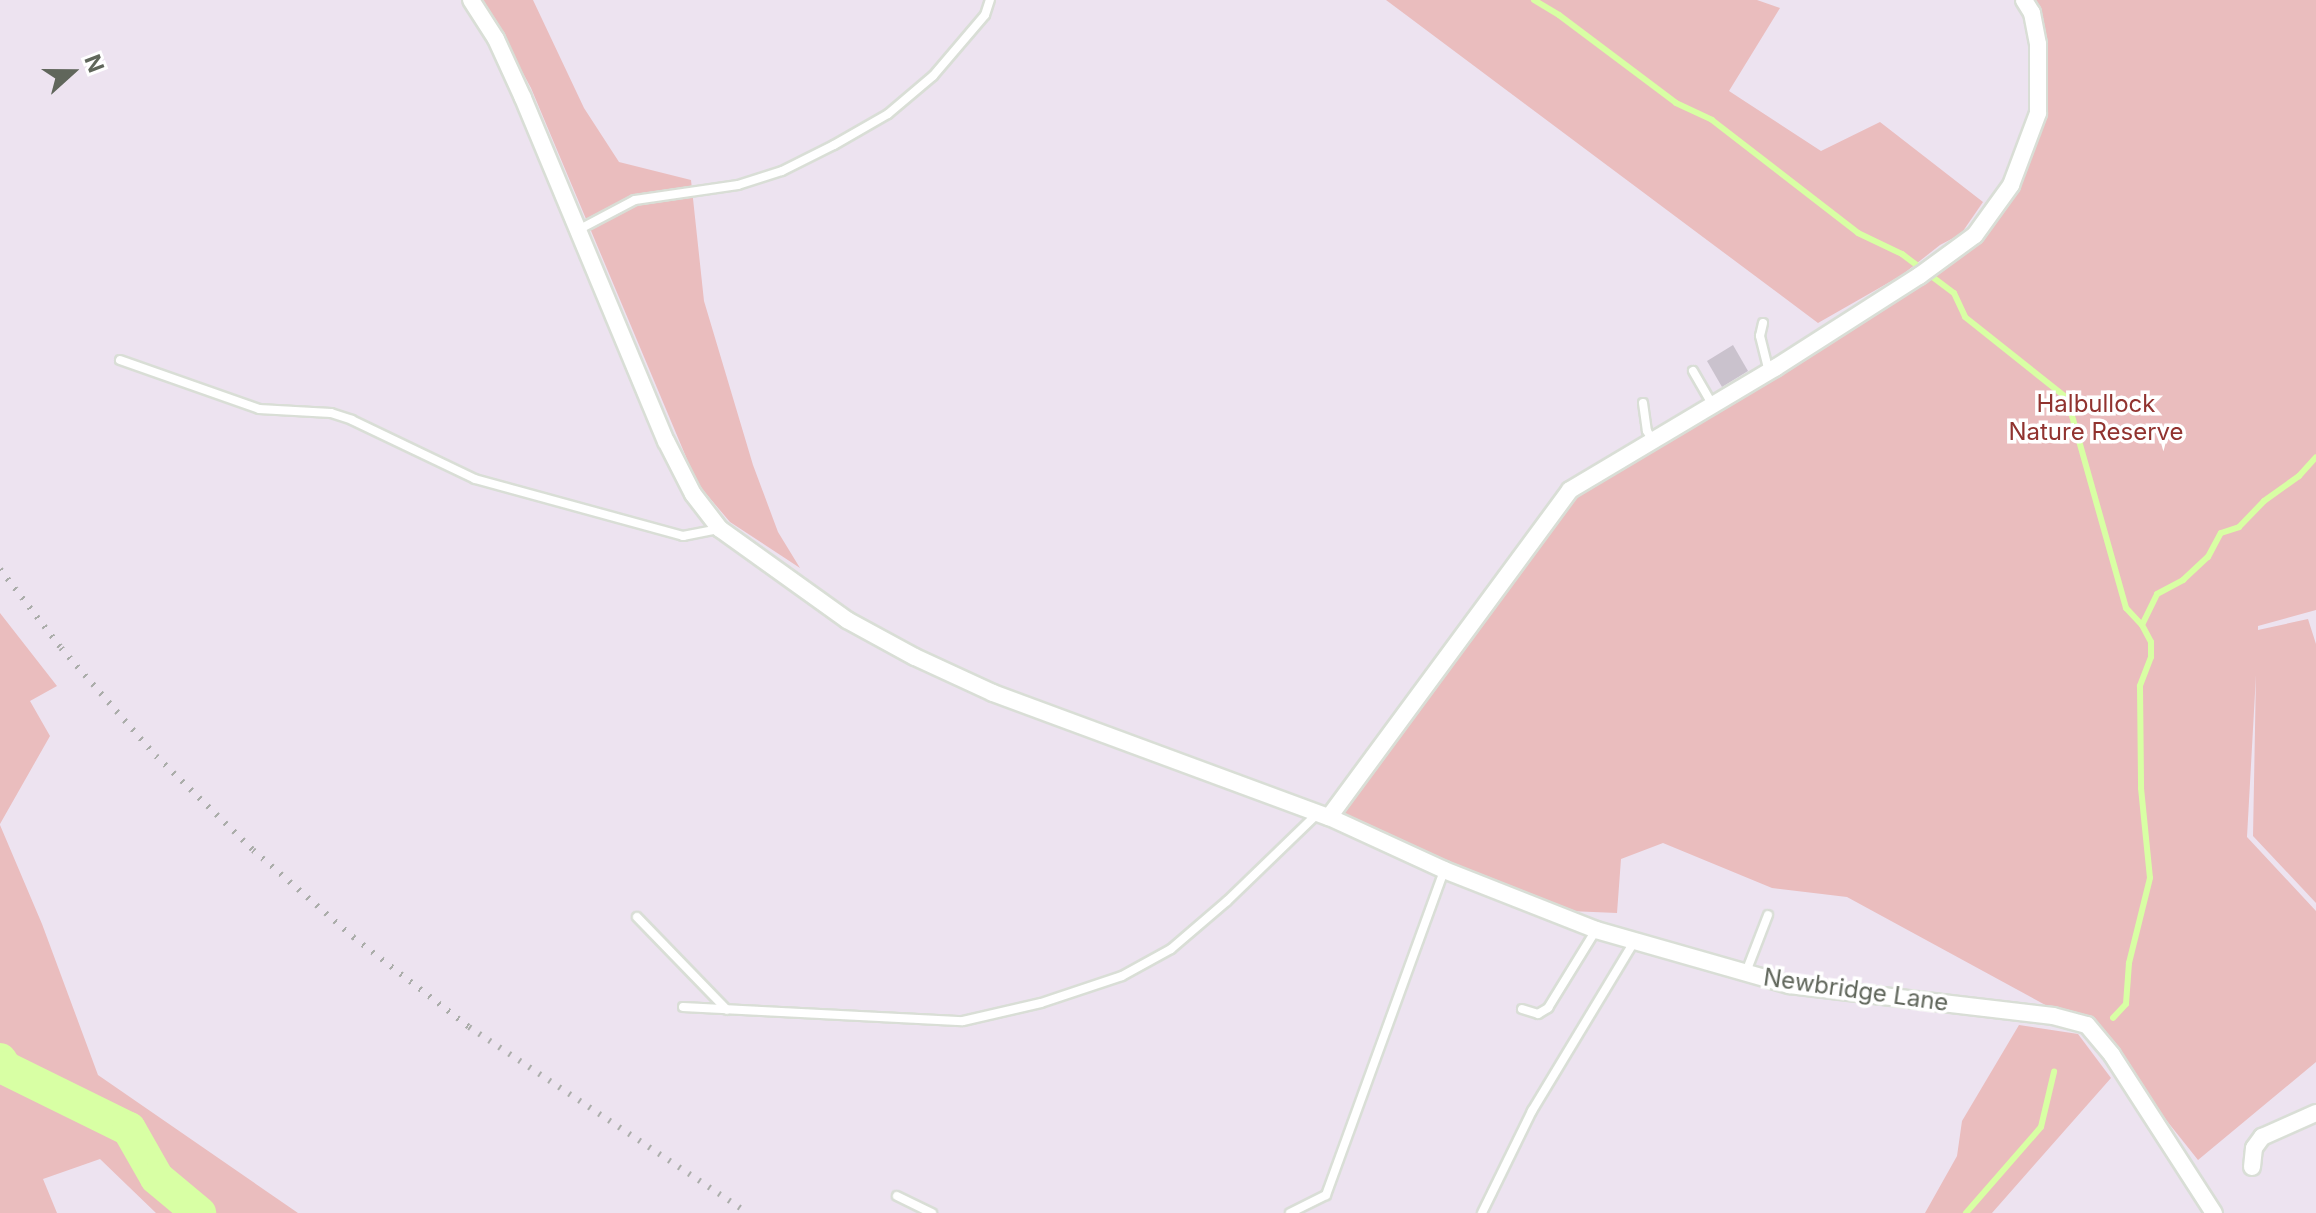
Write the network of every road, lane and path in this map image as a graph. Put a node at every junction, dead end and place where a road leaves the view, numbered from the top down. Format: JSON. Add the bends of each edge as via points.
{"nodes":[{"id":1,"x":471,"y":0,"type":"edge"},
{"id":2,"x":990,"y":0,"type":"edge"},
{"id":3,"x":2024,"y":0,"type":"edge"},
{"id":4,"x":578,"y":230,"type":"junction"},
{"id":5,"x":1763,"y":323,"type":"dead end"},
{"id":6,"x":120,"y":360,"type":"dead end"},
{"id":7,"x":1693,"y":371,"type":"dead end"},
{"id":8,"x":1769,"y":372,"type":"junction"},
{"id":9,"x":1643,"y":403,"type":"dead end"},
{"id":10,"x":1713,"y":405,"type":"junction"},
{"id":11,"x":1653,"y":441,"type":"junction"},
{"id":12,"x":720,"y":529,"type":"junction"},
{"id":13,"x":1324,"y":815,"type":"junction"},
{"id":14,"x":1444,"y":870,"type":"junction"},
{"id":15,"x":1768,"y":915,"type":"dead end"},
{"id":16,"x":637,"y":917,"type":"dead end"},
{"id":17,"x":1596,"y":930,"type":"junction"},
{"id":18,"x":1634,"y":941,"type":"junction"},
{"id":19,"x":1746,"y":972,"type":"junction"},
{"id":20,"x":683,"y":1007,"type":"dead end"},
{"id":21,"x":1522,"y":1009,"type":"dead end"},
{"id":22,"x":727,"y":1010,"type":"junction"},
{"id":23,"x":2316,"y":1113,"type":"edge"},
{"id":24,"x":2252,"y":1167,"type":"dead end"},
{"id":25,"x":897,"y":1196,"type":"dead end"},
{"id":26,"x":932,"y":1213,"type":"edge"},
{"id":27,"x":1290,"y":1213,"type":"edge"},
{"id":28,"x":1482,"y":1213,"type":"edge"},
{"id":29,"x":2214,"y":1213,"type":"edge"}],
"edges":[{"from":1,"to":4,"type":"street","name":"Newbridge Lane","via":[[496,39]]},
{"from":2,"to":4,"type":"lane","via":[[985,15],[933,76],[888,114],[834,145],[738,185],[635,200]]},
{"from":3,"to":8,"type":"street","via":[[2038,44],[2038,113],[2011,185],[1975,235]]},
{"from":4,"to":12,"type":"street","name":"Newbridge Lane","via":[[666,441],[693,494]]},
{"from":5,"to":8,"type":"lane","via":[[1760,336]]},
{"from":6,"to":12,"type":"lane","via":[[259,409],[331,413],[352,420],[475,479],[683,536]]},
{"from":7,"to":10,"type":"lane"},
{"from":8,"to":10,"type":"street"},
{"from":9,"to":11,"type":"lane"},
{"from":10,"to":11,"type":"street"},
{"from":11,"to":13,"type":"street","via":[[1570,490]]},
{"from":12,"to":13,"type":"street","name":"Newbridge Lane","via":[[847,620],[915,657],[1083,728]]},
{"from":13,"to":14,"type":"street","name":"Newbridge Lane"},
{"from":13,"to":22,"type":"lane","via":[[1171,949],[1109,981],[963,1021]]},
{"from":14,"to":17,"type":"street","name":"Newbridge Lane"},
{"from":14,"to":27,"type":"lane","via":[[1326,1195]]},
{"from":15,"to":19,"type":"lane"},
{"from":16,"to":22,"type":"lane"},
{"from":17,"to":18,"type":"street","name":"Newbridge Lane"},
{"from":17,"to":21,"type":"lane","via":[[1548,1008],[1538,1014]]},
{"from":18,"to":19,"type":"street","name":"Newbridge Lane"},
{"from":18,"to":28,"type":"lane","via":[[1532,1111]]},
{"from":19,"to":29,"type":"street","name":"Newbridge Lane","via":[[1789,985],[2053,1016],[2087,1025]]},
{"from":20,"to":22,"type":"lane"},
{"from":23,"to":24,"type":"street","via":[[2262,1137],[2254,1148]]},
{"from":25,"to":26,"type":"lane"}]}
